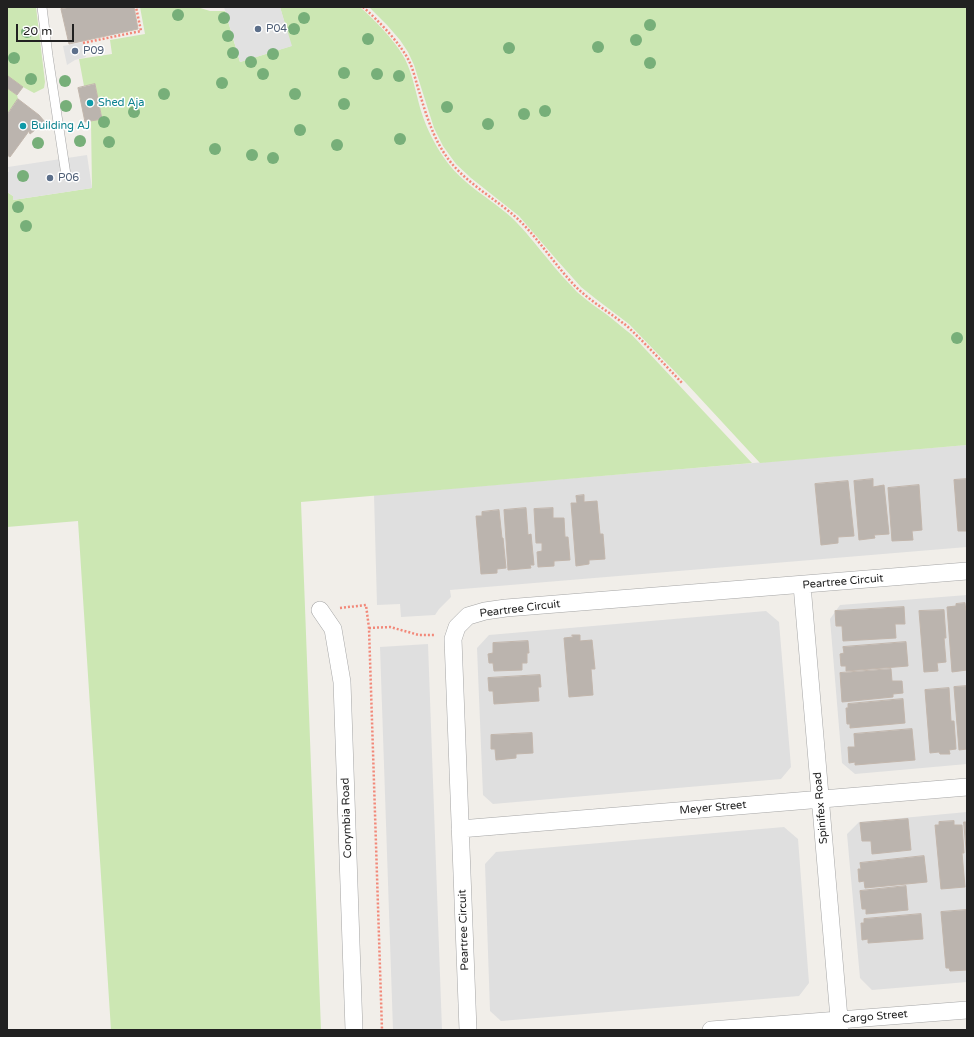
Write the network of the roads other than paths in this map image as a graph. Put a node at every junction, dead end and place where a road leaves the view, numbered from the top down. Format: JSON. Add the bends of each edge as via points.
{"nodes":[{"id":1,"x":42,"y":7,"type":"edge"},
{"id":2,"x":66,"y":175,"type":"dead end"},
{"id":3,"x":967,"y":571,"type":"edge"},
{"id":4,"x":802,"y":585,"type":"junction"},
{"id":5,"x":320,"y":610,"type":"dead end"},
{"id":6,"x":967,"y":787,"type":"edge"},
{"id":7,"x":820,"y":799,"type":"junction"},
{"id":8,"x":460,"y":829,"type":"junction"},
{"id":9,"x":967,"y":1010,"type":"edge"},
{"id":10,"x":840,"y":1025,"type":"edge"},
{"id":11,"x":354,"y":1030,"type":"edge"},
{"id":12,"x":468,"y":1030,"type":"edge"},
{"id":13,"x":711,"y":1030,"type":"edge"}],
"edges":[{"from":1,"to":2,"type":"lane"},
{"from":3,"to":4,"type":"street","name":"Peartree Circuit"},
{"from":4,"to":7,"type":"street","name":"Spinifex Road"},
{"from":4,"to":8,"type":"street","name":"Peartree Circuit","via":[[506,608],[485,610],[468,616],[457,626],[453,639]]},
{"from":5,"to":11,"type":"street","name":"Corymbia Road","via":[[333,630],[342,682]]},
{"from":6,"to":7,"type":"street","name":"Meyer Street"},
{"from":7,"to":8,"type":"street","name":"Meyer Street"},
{"from":7,"to":10,"type":"street","name":"Spinifex Road"},
{"from":8,"to":12,"type":"street","name":"Peartree Circuit"},
{"from":9,"to":10,"type":"street","name":"Cargo Street"},
{"from":10,"to":13,"type":"street","name":"Cargo Street"}]}
